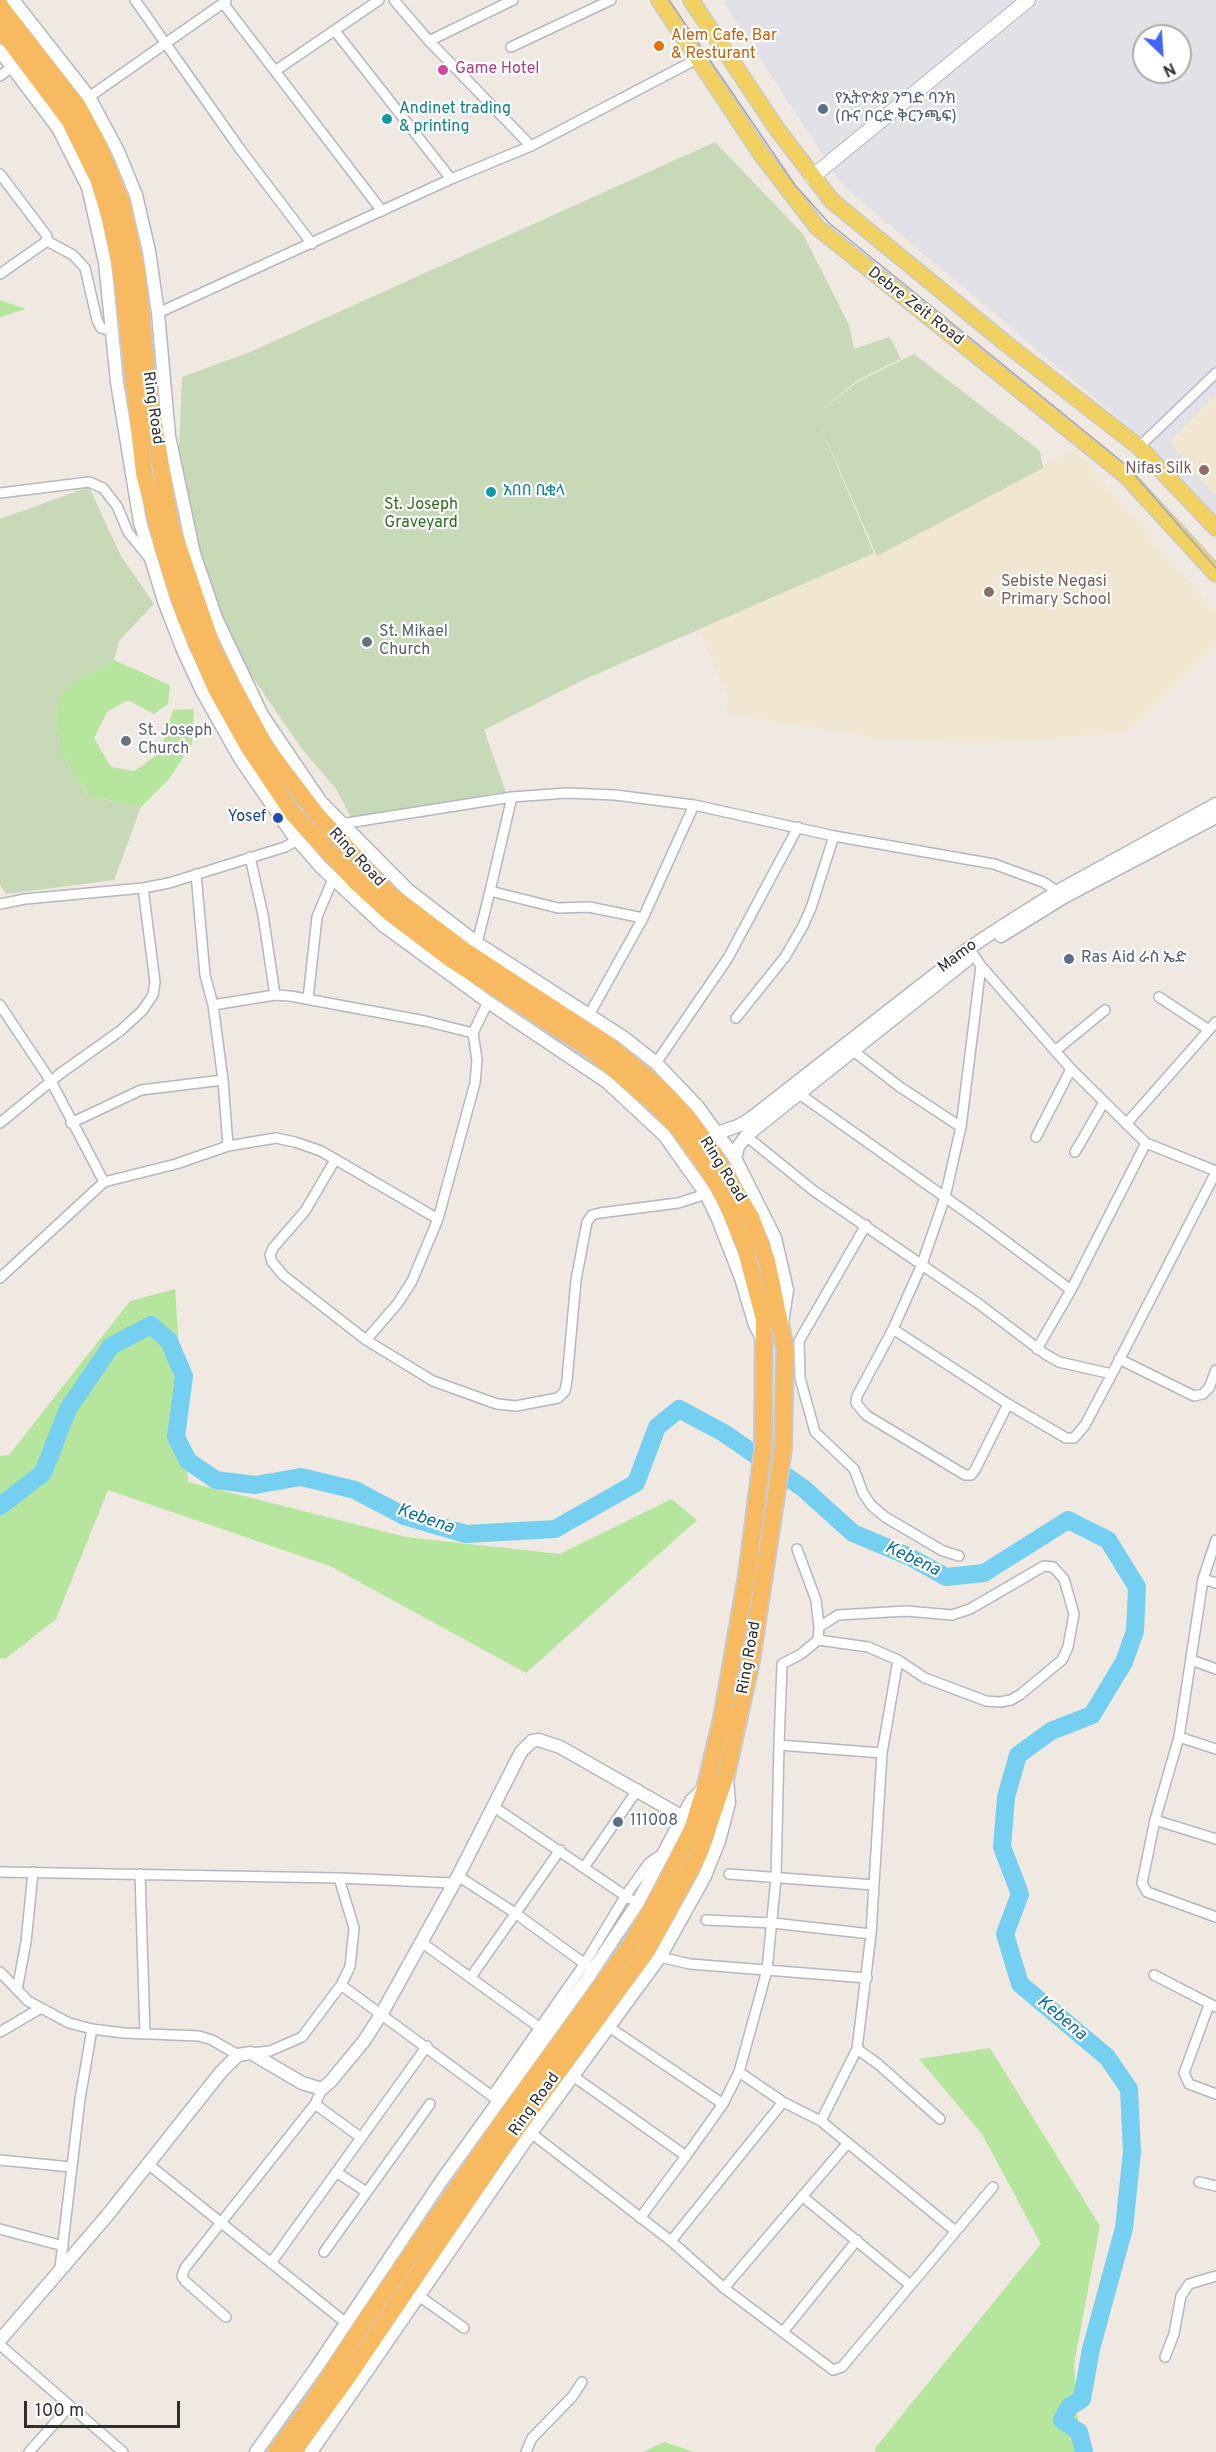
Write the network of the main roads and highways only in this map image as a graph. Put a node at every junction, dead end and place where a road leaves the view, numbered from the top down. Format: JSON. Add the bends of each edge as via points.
{"nodes":[{"id":1,"x":659,"y":0,"type":"edge"},
{"id":2,"x":1028,"y":0,"type":"edge"},
{"id":3,"x":697,"y":2,"type":"edge"},
{"id":4,"x":0,"y":6,"type":"edge"},
{"id":5,"x":0,"y":28,"type":"edge"},
{"id":6,"x":812,"y":177,"type":"junction"},
{"id":7,"x":1216,"y":528,"type":"edge"},
{"id":8,"x":1216,"y":574,"type":"edge"},
{"id":9,"x":276,"y":2452,"type":"edge"},
{"id":10,"x":293,"y":2452,"type":"edge"}],
"edges":[{"from":1,"to":8,"type":"main road","name":"Debre Zeit Road","via":[[761,154],[817,228],[1117,468]]},
{"from":2,"to":6,"type":"main road"},
{"from":3,"to":6,"type":"main road","name":"Debre Zeit Road"},
{"from":4,"to":10,"type":"highway","name":"Ring Road","via":[[78,107],[122,203],[136,270],[148,387],[171,522],[214,651],[267,749],[324,824],[388,893],[465,951],[610,1046],[681,1110],[710,1147],[751,1217],[767,1261],[782,1324],[786,1383],[781,1467],[751,1661],[726,1775],[699,1854],[646,1952],[509,2139],[345,2382]]},
{"from":5,"to":9,"type":"highway","name":"Ring Road","via":[[69,120],[98,179],[122,277],[144,473],[164,552],[184,614],[216,689],[249,748],[294,815],[390,913],[452,960],[590,1049],[648,1097],[679,1129],[726,1201],[744,1244],[764,1319],[762,1467],[734,1658],[692,1830],[632,1942],[510,2111]]},
{"from":6,"to":7,"type":"main road","name":"Debre Zeit Road","via":[[853,221],[1139,447]]}]}
